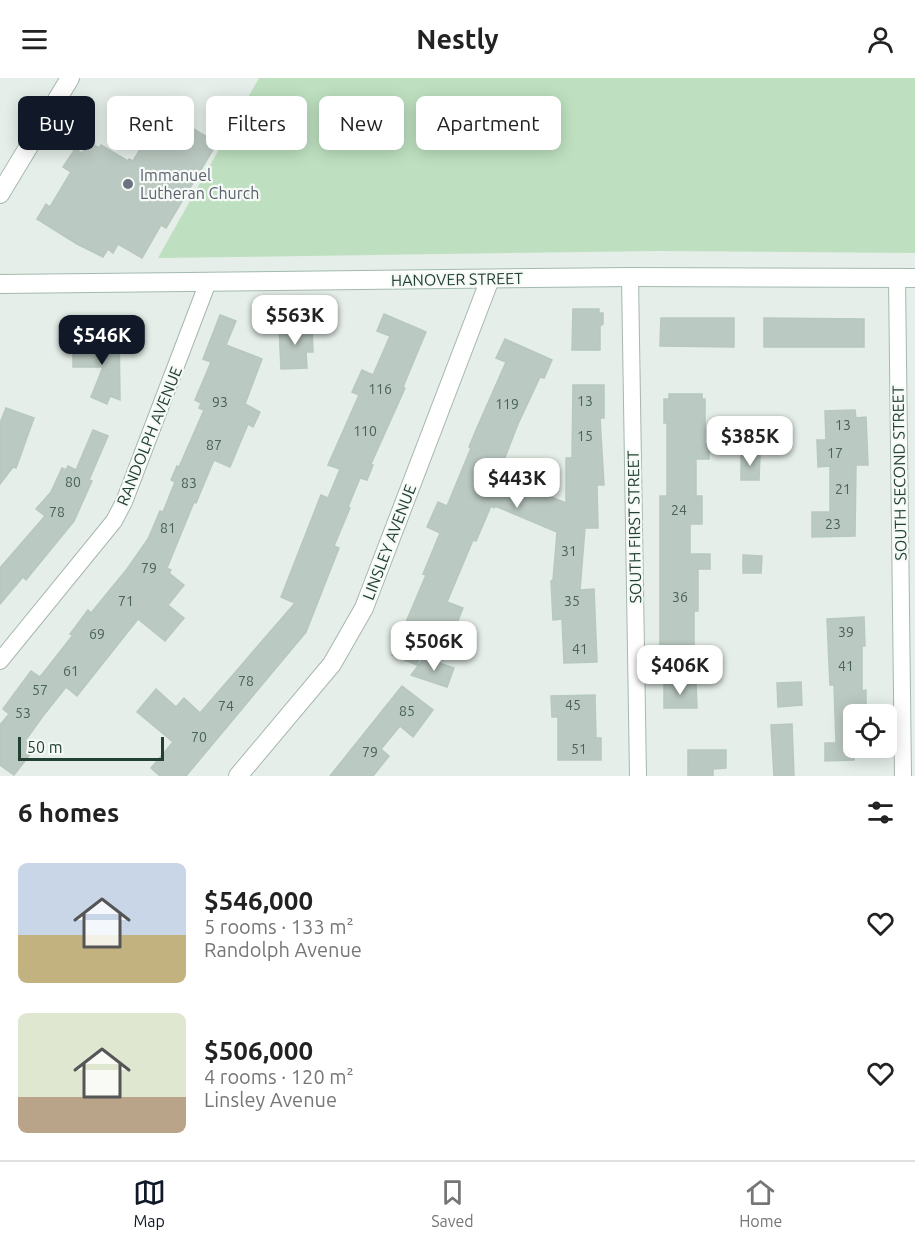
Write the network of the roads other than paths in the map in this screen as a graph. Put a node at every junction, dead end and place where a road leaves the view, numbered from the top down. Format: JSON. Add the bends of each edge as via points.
{"nodes":[{"id":1,"x":70,"y":78,"type":"edge"},
{"id":2,"x":0,"y":194,"type":"edge"},
{"id":3,"x":630,"y":277,"type":"junction"},
{"id":4,"x":897,"y":278,"type":"junction"},
{"id":5,"x":915,"y":278,"type":"edge"},
{"id":6,"x":490,"y":279,"type":"junction"},
{"id":7,"x":208,"y":282,"type":"junction"},
{"id":8,"x":0,"y":284,"type":"edge"},
{"id":9,"x":0,"y":661,"type":"edge"},
{"id":10,"x":238,"y":776,"type":"edge"},
{"id":11,"x":638,"y":776,"type":"edge"},
{"id":12,"x":903,"y":776,"type":"edge"}],
"edges":[{"from":1,"to":2,"type":"main road"},
{"from":3,"to":4,"type":"main road","name":"HANOVER STREET"},
{"from":3,"to":6,"type":"main road","name":"HANOVER STREET"},
{"from":3,"to":11,"type":"street","name":"SOUTH FIRST STREET"},
{"from":4,"to":5,"type":"main road","name":"HANOVER STREET"},
{"from":4,"to":12,"type":"street","name":"SOUTH SECOND STREET"},
{"from":6,"to":7,"type":"main road","name":"HANOVER STREET"},
{"from":6,"to":10,"type":"main road","name":"LINSLEY AVENUE","via":[[364,608],[332,664]]},
{"from":7,"to":8,"type":"main road","name":"HANOVER STREET"},
{"from":7,"to":9,"type":"street","name":"RANDOLPH AVENUE","via":[[124,502],[114,520]]}]}
